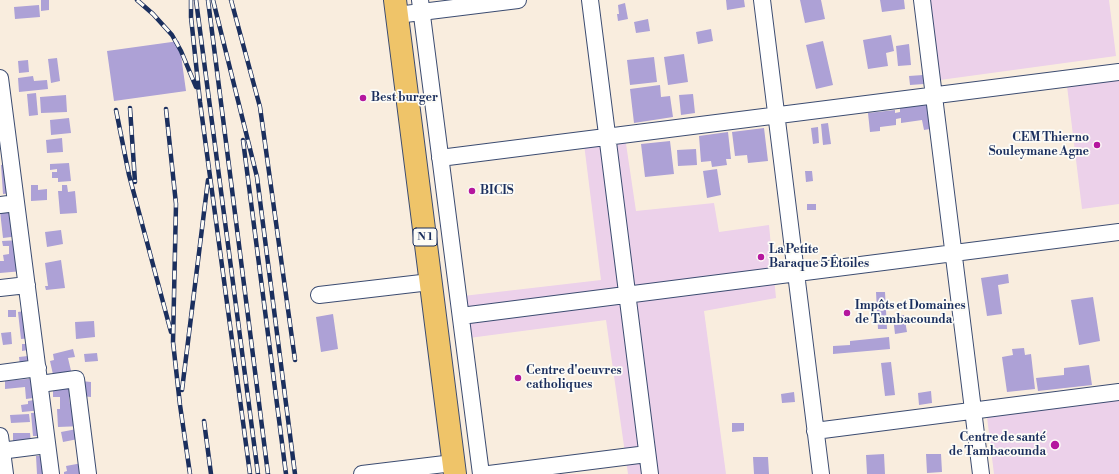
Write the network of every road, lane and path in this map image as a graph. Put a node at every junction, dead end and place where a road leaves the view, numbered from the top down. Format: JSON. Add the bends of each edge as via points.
{"nodes":[{"id":1,"x":518,"y":0,"type":"edge"},
{"id":2,"x":590,"y":0,"type":"edge"},
{"id":3,"x":762,"y":0,"type":"edge"},
{"id":4,"x":922,"y":0,"type":"edge"},
{"id":5,"x":421,"y":6,"type":"edge"},
{"id":6,"x":396,"y":8,"type":"edge"},
{"id":7,"x":1119,"y":72,"type":"edge"},
{"id":8,"x":0,"y":78,"type":"edge"},
{"id":9,"x":934,"y":95,"type":"junction"},
{"id":10,"x":776,"y":115,"type":"junction"},
{"id":11,"x":3,"y":126,"type":"edge"},
{"id":12,"x":607,"y":137,"type":"junction"},
{"id":13,"x":440,"y":158,"type":"junction"},
{"id":14,"x":16,"y":203,"type":"junction"},
{"id":15,"x":0,"y":205,"type":"edge"},
{"id":16,"x":1119,"y":232,"type":"edge"},
{"id":17,"x":954,"y":253,"type":"junction"},
{"id":18,"x":796,"y":274,"type":"junction"},
{"id":19,"x":430,"y":282,"type":"junction"},
{"id":20,"x":27,"y":284,"type":"junction"},
{"id":21,"x":0,"y":288,"type":"edge"},
{"id":22,"x":319,"y":295,"type":"dead end"},
{"id":23,"x":627,"y":295,"type":"junction"},
{"id":24,"x":461,"y":316,"type":"junction"},
{"id":25,"x":38,"y":368,"type":"junction"},
{"id":26,"x":0,"y":373,"type":"edge"},
{"id":27,"x":40,"y":384,"type":"junction"},
{"id":28,"x":1119,"y":392,"type":"edge"},
{"id":29,"x":974,"y":411,"type":"junction"},
{"id":30,"x":815,"y":431,"type":"junction"},
{"id":31,"x":47,"y":445,"type":"junction"},
{"id":32,"x":1,"y":446,"type":"edge"},
{"id":33,"x":647,"y":454,"type":"junction"},
{"id":34,"x":454,"y":469,"type":"edge"},
{"id":35,"x":5,"y":474,"type":"edge"},
{"id":36,"x":51,"y":474,"type":"edge"},
{"id":37,"x":88,"y":474,"type":"edge"},
{"id":38,"x":362,"y":474,"type":"edge"},
{"id":39,"x":481,"y":474,"type":"edge"},
{"id":40,"x":489,"y":474,"type":"edge"},
{"id":41,"x":650,"y":474,"type":"edge"},
{"id":42,"x":820,"y":474,"type":"edge"},
{"id":43,"x":981,"y":474,"type":"edge"}],
"edges":[{"from":1,"to":5,"type":"street"},
{"from":2,"to":12,"type":"street"},
{"from":3,"to":10,"type":"street"},
{"from":4,"to":9,"type":"street"},
{"from":5,"to":6,"type":"street"},
{"from":5,"to":13,"type":"street"},
{"from":6,"to":19,"type":"highway","number":"N 1"},
{"from":7,"to":9,"type":"street"},
{"from":8,"to":11,"type":"street"},
{"from":9,"to":10,"type":"street"},
{"from":9,"to":17,"type":"street"},
{"from":10,"to":12,"type":"street"},
{"from":10,"to":18,"type":"street"},
{"from":11,"to":14,"type":"street"},
{"from":12,"to":13,"type":"street"},
{"from":12,"to":23,"type":"street"},
{"from":13,"to":24,"type":"street"},
{"from":14,"to":15,"type":"street"},
{"from":14,"to":20,"type":"street"},
{"from":16,"to":17,"type":"street"},
{"from":17,"to":18,"type":"street"},
{"from":17,"to":29,"type":"street"},
{"from":18,"to":23,"type":"street"},
{"from":18,"to":30,"type":"street"},
{"from":19,"to":22,"type":"street"},
{"from":19,"to":34,"type":"highway","number":"N 1"},
{"from":20,"to":21,"type":"street"},
{"from":20,"to":25,"type":"street"},
{"from":23,"to":24,"type":"street"},
{"from":23,"to":33,"type":"street"},
{"from":24,"to":39,"type":"street"},
{"from":25,"to":26,"type":"street"},
{"from":25,"to":27,"type":"street"},
{"from":27,"to":31,"type":"street"},
{"from":27,"to":37,"type":"street","via":[[76,379]]},
{"from":28,"to":29,"type":"street"},
{"from":29,"to":30,"type":"street"},
{"from":29,"to":43,"type":"street"},
{"from":30,"to":42,"type":"street"},
{"from":31,"to":32,"type":"street"},
{"from":31,"to":36,"type":"street"},
{"from":32,"to":35,"type":"street"},
{"from":33,"to":40,"type":"street"},
{"from":33,"to":41,"type":"street"},
{"from":34,"to":38,"type":"street"}]}
